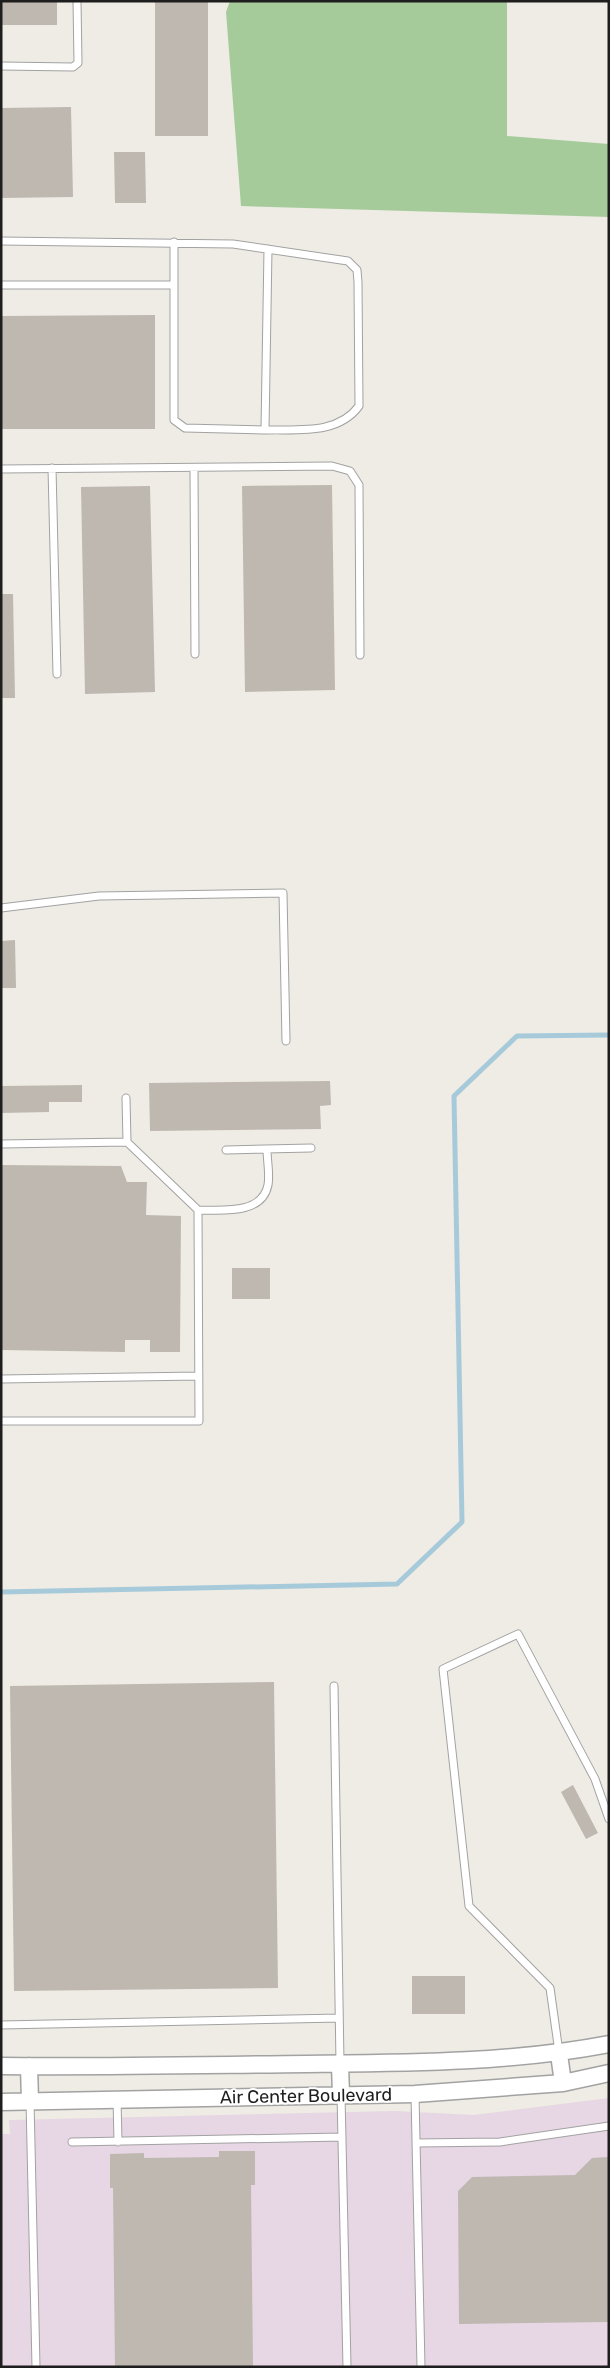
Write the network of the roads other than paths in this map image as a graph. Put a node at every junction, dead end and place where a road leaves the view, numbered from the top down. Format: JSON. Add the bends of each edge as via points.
{"nodes":[{"id":1,"x":77,"y":1,"type":"edge"},
{"id":2,"x":1,"y":66,"type":"edge"},
{"id":3,"x":1,"y":241,"type":"edge"},
{"id":4,"x":174,"y":242,"type":"junction"},
{"id":5,"x":268,"y":250,"type":"junction"},
{"id":6,"x":1,"y":285,"type":"edge"},
{"id":7,"x":174,"y":285,"type":"junction"},
{"id":8,"x":265,"y":430,"type":"junction"},
{"id":9,"x":52,"y":468,"type":"junction"},
{"id":10,"x":1,"y":469,"type":"edge"},
{"id":11,"x":194,"y":469,"type":"junction"},
{"id":12,"x":195,"y":654,"type":"dead end"},
{"id":13,"x":360,"y":655,"type":"dead end"},
{"id":14,"x":57,"y":674,"type":"dead end"},
{"id":15,"x":1,"y":908,"type":"edge"},
{"id":16,"x":286,"y":1041,"type":"dead end"},
{"id":17,"x":126,"y":1098,"type":"dead end"},
{"id":18,"x":127,"y":1142,"type":"junction"},
{"id":19,"x":1,"y":1144,"type":"edge"},
{"id":20,"x":311,"y":1148,"type":"dead end"},
{"id":21,"x":226,"y":1150,"type":"dead end"},
{"id":22,"x":267,"y":1150,"type":"junction"},
{"id":23,"x":198,"y":1210,"type":"junction"},
{"id":24,"x":199,"y":1376,"type":"junction"},
{"id":25,"x":1,"y":1379,"type":"edge"},
{"id":26,"x":1,"y":1421,"type":"edge"},
{"id":27,"x":334,"y":1686,"type":"dead end"},
{"id":28,"x":609,"y":1819,"type":"edge"},
{"id":29,"x":339,"y":2018,"type":"junction"},
{"id":30,"x":1,"y":2025,"type":"edge"},
{"id":31,"x":609,"y":2044,"type":"edge"},
{"id":32,"x":559,"y":2054,"type":"junction"},
{"id":33,"x":340,"y":2064,"type":"junction"},
{"id":34,"x":1,"y":2066,"type":"edge"},
{"id":35,"x":29,"y":2066,"type":"junction"},
{"id":36,"x":609,"y":2073,"type":"edge"},
{"id":37,"x":563,"y":2083,"type":"junction"},
{"id":38,"x":415,"y":2094,"type":"junction"},
{"id":39,"x":341,"y":2095,"type":"junction"},
{"id":40,"x":117,"y":2099,"type":"junction"},
{"id":41,"x":30,"y":2101,"type":"junction"},
{"id":42,"x":1,"y":2102,"type":"edge"},
{"id":43,"x":609,"y":2126,"type":"edge"},
{"id":44,"x":342,"y":2137,"type":"junction"},
{"id":45,"x":72,"y":2142,"type":"dead end"},
{"id":46,"x":118,"y":2142,"type":"junction"},
{"id":47,"x":416,"y":2143,"type":"junction"},
{"id":48,"x":36,"y":2367,"type":"edge"},
{"id":49,"x":347,"y":2367,"type":"edge"},
{"id":50,"x":421,"y":2367,"type":"edge"}],
"edges":[{"from":1,"to":2,"type":"lane","via":[[78,63],[73,67]]},
{"from":3,"to":4,"type":"lane"},
{"from":4,"to":5,"type":"lane","via":[[233,244]]},
{"from":4,"to":7,"type":"lane"},
{"from":5,"to":8,"type":"lane"},
{"from":5,"to":8,"type":"lane","via":[[348,260],[357,270],[359,406],[351,417],[337,425]]},
{"from":6,"to":7,"type":"lane"},
{"from":7,"to":8,"type":"lane","via":[[174,420],[185,428]]},
{"from":9,"to":10,"type":"lane"},
{"from":9,"to":11,"type":"lane"},
{"from":9,"to":14,"type":"lane"},
{"from":11,"to":12,"type":"lane"},
{"from":11,"to":13,"type":"lane","via":[[332,466],[350,471],[359,485]]},
{"from":15,"to":16,"type":"lane","via":[[99,896],[283,894]]},
{"from":17,"to":18,"type":"lane"},
{"from":18,"to":19,"type":"lane"},
{"from":18,"to":23,"type":"lane"},
{"from":20,"to":22,"type":"lane"},
{"from":21,"to":22,"type":"lane"},
{"from":22,"to":23,"type":"lane","via":[[268,1183],[264,1196],[253,1205],[239,1209]]},
{"from":23,"to":24,"type":"lane"},
{"from":24,"to":25,"type":"lane"},
{"from":24,"to":26,"type":"lane","via":[[199,1421]]},
{"from":27,"to":29,"type":"lane"},
{"from":28,"to":32,"type":"lane","via":[[596,1779],[518,1634],[443,1669],[469,1906],[550,1988]]},
{"from":29,"to":30,"type":"lane"},
{"from":29,"to":33,"type":"lane"},
{"from":31,"to":32,"type":"street","name":"Air Center Boulevard"},
{"from":32,"to":33,"type":"street","name":"Air Center Boulevard","via":[[470,2061]]},
{"from":32,"to":37,"type":"street"},
{"from":33,"to":35,"type":"street","name":"Air Center Boulevard"},
{"from":33,"to":39,"type":"street"},
{"from":34,"to":35,"type":"street","name":"Air Center Boulevard"},
{"from":35,"to":41,"type":"street"},
{"from":36,"to":37,"type":"street","name":"Air Center Boulevard"},
{"from":37,"to":38,"type":"street","name":"Air Center Boulevard"},
{"from":38,"to":39,"type":"street","name":"Air Center Boulevard"},
{"from":38,"to":47,"type":"lane"},
{"from":39,"to":40,"type":"street","name":"Air Center Boulevard"},
{"from":39,"to":44,"type":"lane"},
{"from":40,"to":41,"type":"street","name":"Air Center Boulevard"},
{"from":40,"to":46,"type":"lane"},
{"from":41,"to":42,"type":"street","name":"Air Center Boulevard"},
{"from":41,"to":48,"type":"lane"},
{"from":43,"to":47,"type":"lane","via":[[500,2142]]},
{"from":44,"to":46,"type":"lane"},
{"from":44,"to":49,"type":"lane"},
{"from":45,"to":46,"type":"lane"},
{"from":47,"to":50,"type":"lane"}]}
